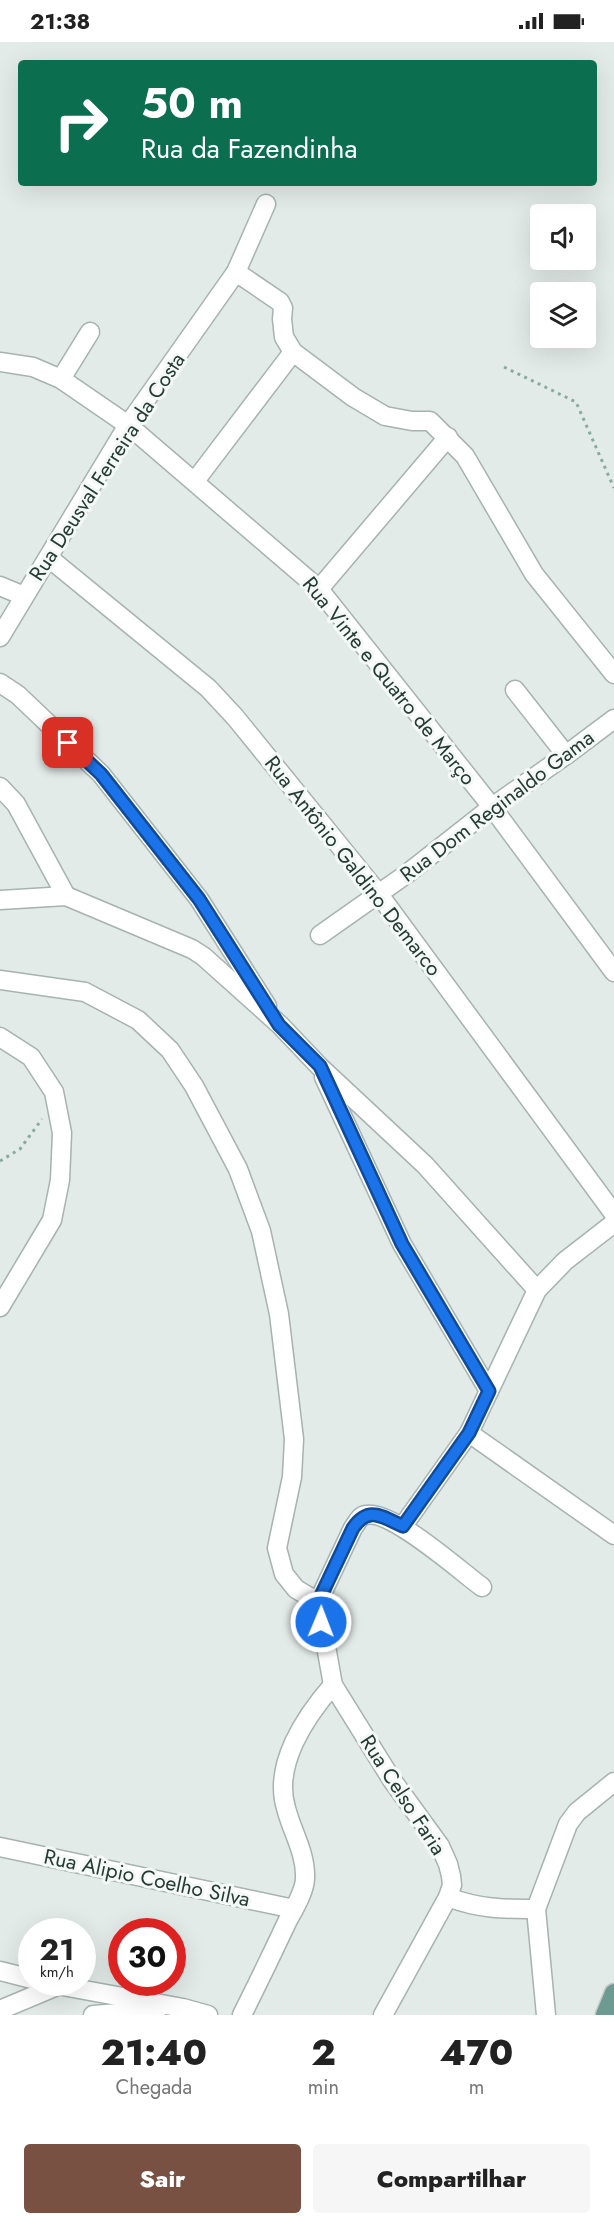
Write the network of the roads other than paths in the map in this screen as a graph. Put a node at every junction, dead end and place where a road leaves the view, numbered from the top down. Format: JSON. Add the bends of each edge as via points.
{"nodes":[{"id":1,"x":266,"y":204,"type":"dead end"},
{"id":2,"x":236,"y":272,"type":"junction"},
{"id":3,"x":90,"y":332,"type":"dead end"},
{"id":4,"x":293,"y":352,"type":"junction"},
{"id":5,"x":0,"y":362,"type":"edge"},
{"id":6,"x":61,"y":379,"type":"junction"},
{"id":7,"x":128,"y":425,"type":"junction"},
{"id":8,"x":448,"y":437,"type":"junction"},
{"id":9,"x":195,"y":481,"type":"junction"},
{"id":10,"x":49,"y":558,"type":"junction"},
{"id":11,"x":0,"y":586,"type":"edge"},
{"id":12,"x":319,"y":589,"type":"junction"},
{"id":13,"x":24,"y":596,"type":"junction"},
{"id":14,"x":0,"y":637,"type":"edge"},
{"id":15,"x":614,"y":674,"type":"edge"},
{"id":16,"x":0,"y":683,"type":"edge"},
{"id":17,"x":515,"y":690,"type":"dead end"},
{"id":18,"x":614,"y":719,"type":"edge"},
{"id":19,"x":566,"y":755,"type":"junction"},
{"id":20,"x":0,"y":787,"type":"edge"},
{"id":21,"x":492,"y":807,"type":"junction"},
{"id":22,"x":378,"y":893,"type":"junction"},
{"id":23,"x":66,"y":896,"type":"junction"},
{"id":24,"x":0,"y":900,"type":"edge"},
{"id":25,"x":320,"y":935,"type":"dead end"},
{"id":26,"x":614,"y":972,"type":"edge"},
{"id":27,"x":0,"y":980,"type":"edge"},
{"id":28,"x":279,"y":1025,"type":"junction"},
{"id":29,"x":0,"y":1037,"type":"edge"},
{"id":30,"x":320,"y":1066,"type":"junction"},
{"id":31,"x":614,"y":1214,"type":"edge"},
{"id":32,"x":614,"y":1223,"type":"edge"},
{"id":33,"x":537,"y":1290,"type":"junction"},
{"id":34,"x":0,"y":1307,"type":"edge"},
{"id":35,"x":489,"y":1391,"type":"junction"},
{"id":36,"x":469,"y":1433,"type":"junction"},
{"id":37,"x":403,"y":1526,"type":"junction"},
{"id":38,"x":614,"y":1535,"type":"edge"},
{"id":39,"x":482,"y":1587,"type":"dead end"},
{"id":40,"x":318,"y":1602,"type":"junction"},
{"id":41,"x":333,"y":1685,"type":"junction"},
{"id":42,"x":614,"y":1782,"type":"edge"},
{"id":43,"x":0,"y":1847,"type":"edge"},
{"id":44,"x":448,"y":1897,"type":"junction"},
{"id":45,"x":294,"y":1909,"type":"junction"},
{"id":46,"x":536,"y":1909,"type":"junction"},
{"id":47,"x":0,"y":1971,"type":"edge"},
{"id":48,"x":18,"y":1976,"type":"edge"},
{"id":49,"x":96,"y":1992,"type":"edge"},
{"id":50,"x":28,"y":1996,"type":"edge"},
{"id":51,"x":183,"y":2008,"type":"junction"},
{"id":52,"x":0,"y":2010,"type":"edge"},
{"id":53,"x":93,"y":2015,"type":"edge"},
{"id":54,"x":208,"y":2015,"type":"edge"},
{"id":55,"x":242,"y":2015,"type":"edge"},
{"id":56,"x":383,"y":2015,"type":"edge"},
{"id":57,"x":546,"y":2015,"type":"edge"}],
"edges":[{"from":1,"to":2,"type":"street","name":"Rua Deusval Ferreira da Costa"},
{"from":2,"to":4,"type":"street","via":[[280,302],[284,337]]},
{"from":2,"to":7,"type":"street","name":"Rua Deusval Ferreira da Costa"},
{"from":3,"to":6,"type":"street"},
{"from":4,"to":8,"type":"street","via":[[384,416],[430,421]]},
{"from":4,"to":9,"type":"street"},
{"from":5,"to":6,"type":"street","name":"Rua Vinte e Quatro de Março","via":[[33,367]]},
{"from":6,"to":7,"type":"street","name":"Rua Vinte e Quatro de Março"},
{"from":7,"to":9,"type":"street","name":"Rua Vinte e Quatro de Março"},
{"from":7,"to":10,"type":"street","name":"Rua Deusval Ferreira da Costa"},
{"from":8,"to":12,"type":"street"},
{"from":8,"to":15,"type":"street","via":[[465,456],[534,574]]},
{"from":9,"to":12,"type":"street","name":"Rua Vinte e Quatro de Março"},
{"from":10,"to":13,"type":"street","name":"Rua Deusval Ferreira da Costa"},
{"from":10,"to":22,"type":"street","name":"Rua Antônio Galdino Demarco","via":[[218,698]]},
{"from":11,"to":13,"type":"street"},
{"from":12,"to":21,"type":"street","name":"Rua Vinte e Quatro de Março"},
{"from":13,"to":14,"type":"street","name":"Rua Deusval Ferreira da Costa"},
{"from":16,"to":28,"type":"street","via":[[18,695],[101,774],[199,899]]},
{"from":17,"to":19,"type":"street"},
{"from":18,"to":19,"type":"street","name":"Rua Dom Reginaldo Gama"},
{"from":19,"to":21,"type":"street","name":"Rua Dom Reginaldo Gama"},
{"from":20,"to":23,"type":"street","via":[[16,804]]},
{"from":21,"to":22,"type":"street","name":"Rua Dom Reginaldo Gama"},
{"from":21,"to":26,"type":"street","name":"Rua Vinte e Quatro de Março"},
{"from":22,"to":25,"type":"street","name":"Rua Dom Reginaldo Gama"},
{"from":22,"to":31,"type":"street","name":"Rua Antônio Galdino Demarco"},
{"from":23,"to":24,"type":"street"},
{"from":23,"to":28,"type":"street","via":[[192,949]]},
{"from":27,"to":40,"type":"street","via":[[85,992],[138,1020],[170,1050],[238,1169],[264,1241],[279,1314],[294,1440],[292,1477],[277,1548],[284,1574],[296,1589]]},
{"from":28,"to":30,"type":"street"},
{"from":29,"to":34,"type":"street","via":[[31,1057],[54,1092],[62,1133],[60,1180],[52,1220]]},
{"from":30,"to":33,"type":"street","via":[[425,1165]]},
{"from":30,"to":35,"type":"street","via":[[402,1244]]},
{"from":32,"to":33,"type":"street","via":[[565,1261]]},
{"from":33,"to":35,"type":"street"},
{"from":35,"to":36,"type":"street"},
{"from":36,"to":37,"type":"street"},
{"from":36,"to":38,"type":"street"},
{"from":37,"to":39,"type":"street"},
{"from":37,"to":40,"type":"street","via":[[376,1515],[361,1517]]},
{"from":40,"to":41,"type":"street","name":"Rua Celso Faria"},
{"from":41,"to":44,"type":"street","name":"Rua Celso Faria","via":[[392,1780],[440,1846],[451,1876]]},
{"from":41,"to":45,"type":"street","via":[[309,1715],[285,1764],[281,1783],[306,1880]]},
{"from":42,"to":46,"type":"street","via":[[576,1812],[568,1824]]},
{"from":43,"to":45,"type":"street","name":"Rua Alipio Coelho Silva"},
{"from":44,"to":46,"type":"street","via":[[497,1909]]},
{"from":44,"to":56,"type":"street","name":"Rua Celso Faria"},
{"from":45,"to":55,"type":"street"},
{"from":46,"to":57,"type":"street"},
{"from":47,"to":48,"type":"street"},
{"from":49,"to":51,"type":"street"},
{"from":50,"to":52,"type":"street"},
{"from":51,"to":53,"type":"street"},
{"from":51,"to":54,"type":"street"}]}
